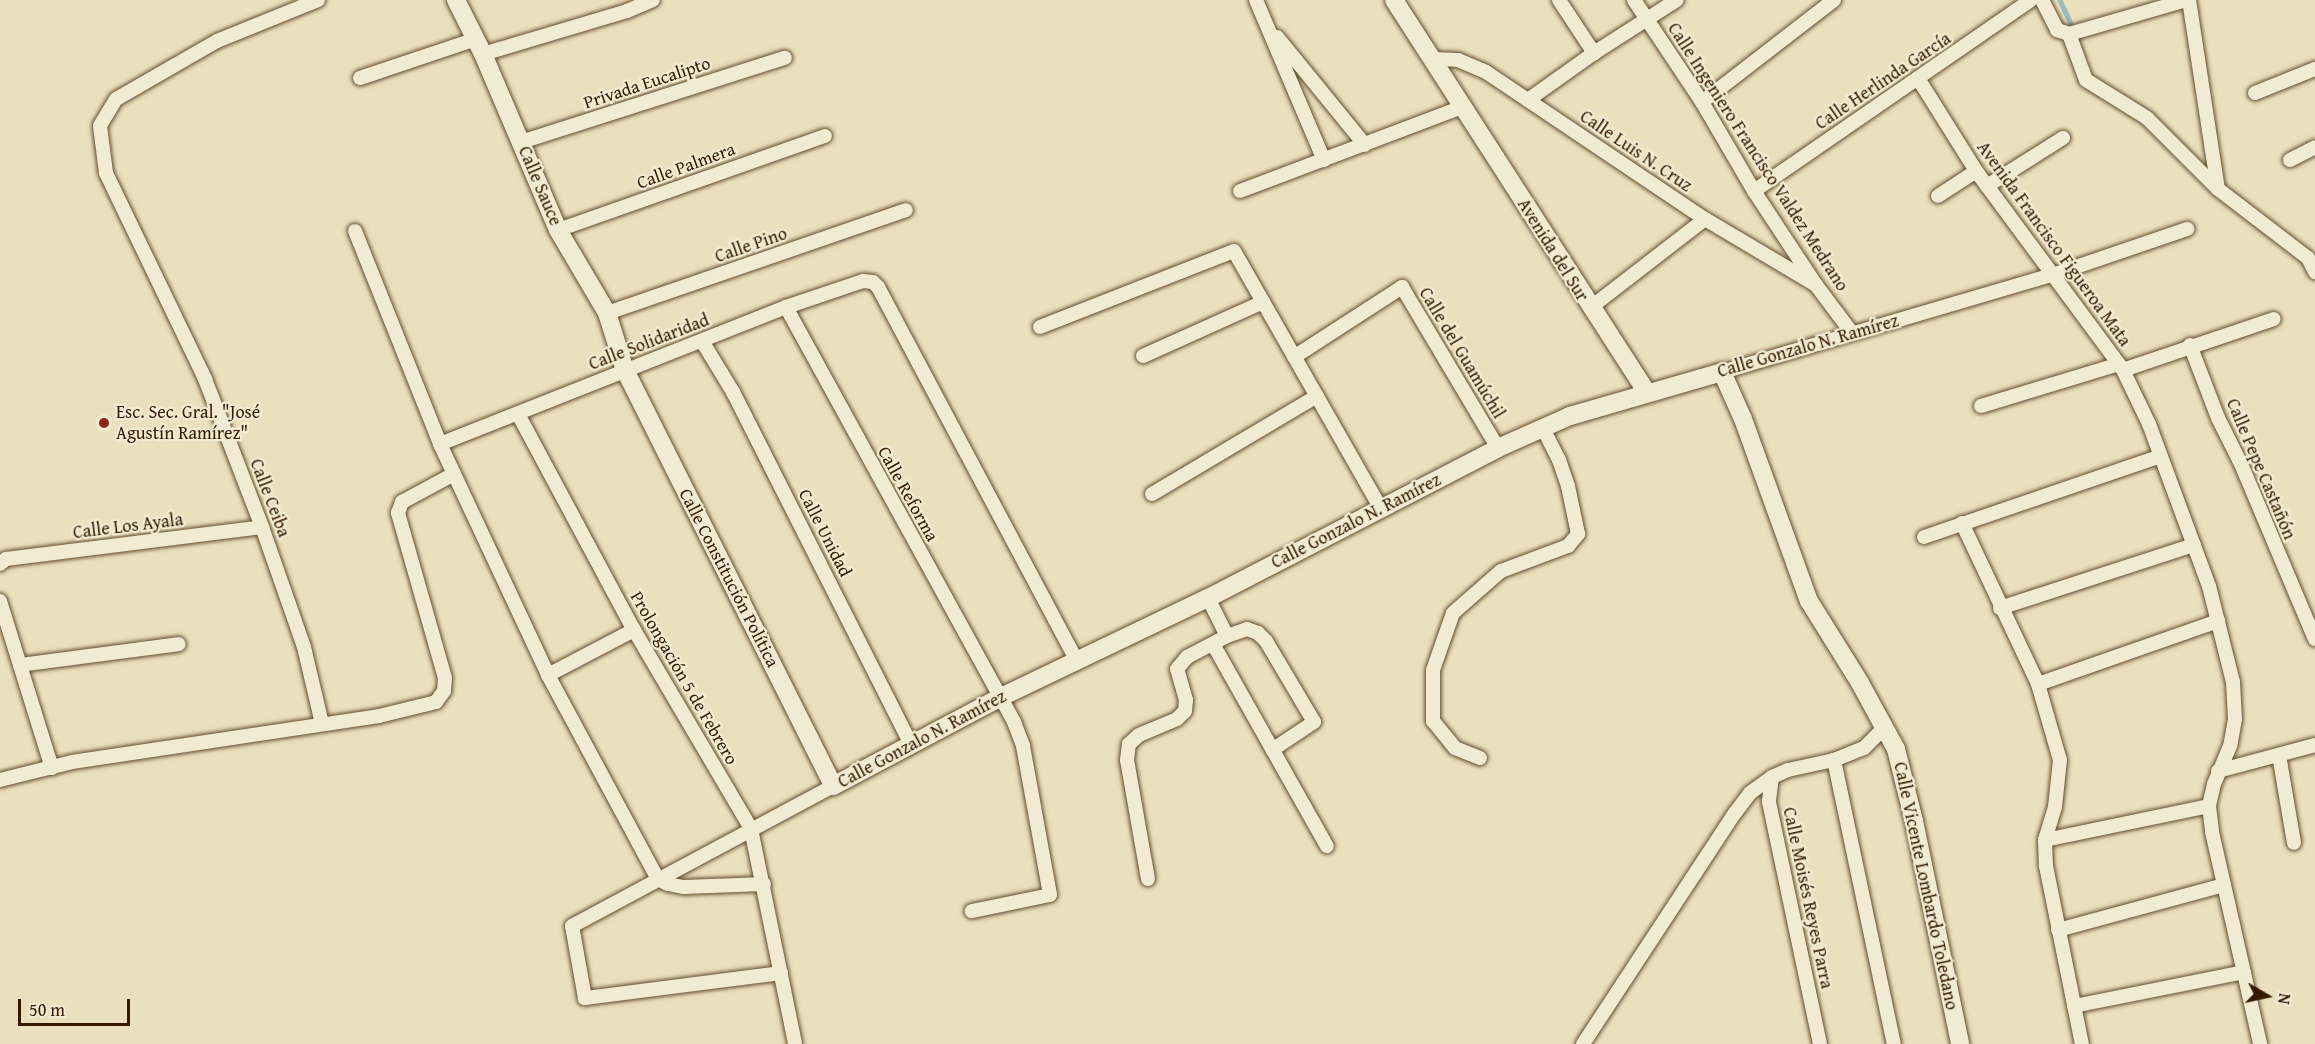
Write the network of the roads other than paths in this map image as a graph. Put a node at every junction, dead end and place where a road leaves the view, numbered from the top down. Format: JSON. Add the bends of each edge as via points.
{"nodes":[{"id":1,"x":318,"y":0,"type":"edge"},
{"id":2,"x":456,"y":0,"type":"edge"},
{"id":3,"x":653,"y":0,"type":"edge"},
{"id":4,"x":1256,"y":0,"type":"edge"},
{"id":5,"x":1394,"y":0,"type":"edge"},
{"id":6,"x":1559,"y":0,"type":"edge"},
{"id":7,"x":1634,"y":0,"type":"edge"},
{"id":8,"x":1677,"y":0,"type":"edge"},
{"id":9,"x":1834,"y":0,"type":"edge"},
{"id":10,"x":2031,"y":0,"type":"edge"},
{"id":11,"x":2042,"y":0,"type":"edge"},
{"id":12,"x":2188,"y":0,"type":"edge"},
{"id":13,"x":1647,"y":20,"type":"junction"},
{"id":14,"x":1267,"y":25,"type":"junction"},
{"id":15,"x":2070,"y":34,"type":"junction"},
{"id":16,"x":479,"y":46,"type":"junction"},
{"id":17,"x":1594,"y":52,"type":"junction"},
{"id":18,"x":785,"y":58,"type":"dead end"},
{"id":19,"x":1433,"y":59,"type":"junction"},
{"id":20,"x":2315,"y":69,"type":"edge"},
{"id":21,"x":360,"y":78,"type":"dead end"},
{"id":22,"x":1919,"y":80,"type":"junction"},
{"id":23,"x":2255,"y":93,"type":"dead end"},
{"id":24,"x":1528,"y":100,"type":"junction"},
{"id":25,"x":1702,"y":102,"type":"junction"},
{"id":26,"x":1462,"y":107,"type":"junction"},
{"id":27,"x":825,"y":136,"type":"dead end"},
{"id":28,"x":2063,"y":138,"type":"dead end"},
{"id":29,"x":521,"y":142,"type":"junction"},
{"id":30,"x":1365,"y":145,"type":"junction"},
{"id":31,"x":2315,"y":147,"type":"edge"},
{"id":32,"x":1324,"y":160,"type":"junction"},
{"id":33,"x":2290,"y":160,"type":"dead end"},
{"id":34,"x":1976,"y":171,"type":"junction"},
{"id":35,"x":1987,"y":186,"type":"junction"},
{"id":36,"x":2218,"y":189,"type":"junction"},
{"id":37,"x":1240,"y":191,"type":"dead end"},
{"id":38,"x":1754,"y":191,"type":"junction"},
{"id":39,"x":1938,"y":196,"type":"dead end"},
{"id":40,"x":906,"y":210,"type":"dead end"},
{"id":41,"x":1705,"y":219,"type":"junction"},
{"id":42,"x":2187,"y":229,"type":"dead end"},
{"id":43,"x":355,"y":231,"type":"dead end"},
{"id":44,"x":558,"y":231,"type":"junction"},
{"id":45,"x":2315,"y":272,"type":"edge"},
{"id":46,"x":2052,"y":275,"type":"junction"},
{"id":47,"x":1816,"y":285,"type":"junction"},
{"id":48,"x":1263,"y":302,"type":"junction"},
{"id":49,"x":786,"y":308,"type":"junction"},
{"id":50,"x":1590,"y":308,"type":"junction"},
{"id":51,"x":607,"y":314,"type":"junction"},
{"id":52,"x":2274,"y":319,"type":"dead end"},
{"id":53,"x":1040,"y":327,"type":"dead end"},
{"id":54,"x":1852,"y":333,"type":"junction"},
{"id":55,"x":702,"y":341,"type":"junction"},
{"id":56,"x":2190,"y":345,"type":"junction"},
{"id":57,"x":1143,"y":356,"type":"dead end"},
{"id":58,"x":1294,"y":357,"type":"junction"},
{"id":59,"x":2121,"y":367,"type":"junction"},
{"id":60,"x":625,"y":370,"type":"junction"},
{"id":61,"x":1722,"y":372,"type":"junction"},
{"id":62,"x":1647,"y":393,"type":"junction"},
{"id":63,"x":1317,"y":396,"type":"junction"},
{"id":64,"x":1981,"y":406,"type":"dead end"},
{"id":65,"x":518,"y":414,"type":"junction"},
{"id":66,"x":1543,"y":428,"type":"junction"},
{"id":67,"x":440,"y":444,"type":"junction"},
{"id":68,"x":1498,"y":448,"type":"junction"},
{"id":69,"x":2161,"y":456,"type":"junction"},
{"id":70,"x":454,"y":474,"type":"junction"},
{"id":71,"x":1152,"y":494,"type":"dead end"},
{"id":72,"x":1380,"y":507,"type":"junction"},
{"id":73,"x":1962,"y":523,"type":"junction"},
{"id":74,"x":262,"y":527,"type":"junction"},
{"id":75,"x":1924,"y":537,"type":"dead end"},
{"id":76,"x":2194,"y":545,"type":"junction"},
{"id":77,"x":0,"y":564,"type":"edge"},
{"id":78,"x":1208,"y":598,"type":"junction"},
{"id":79,"x":0,"y":601,"type":"edge"},
{"id":80,"x":2000,"y":608,"type":"junction"},
{"id":81,"x":2218,"y":621,"type":"junction"},
{"id":82,"x":634,"y":630,"type":"junction"},
{"id":83,"x":1227,"y":636,"type":"junction"},
{"id":84,"x":2315,"y":639,"type":"edge"},
{"id":85,"x":179,"y":644,"type":"dead end"},
{"id":86,"x":1213,"y":644,"type":"junction"},
{"id":87,"x":1076,"y":660,"type":"junction"},
{"id":88,"x":20,"y":665,"type":"junction"},
{"id":89,"x":548,"y":675,"type":"junction"},
{"id":90,"x":2038,"y":684,"type":"junction"},
{"id":91,"x":999,"y":698,"type":"junction"},
{"id":92,"x":322,"y":724,"type":"junction"},
{"id":93,"x":1885,"y":727,"type":"junction"},
{"id":94,"x":911,"y":744,"type":"junction"},
{"id":95,"x":2315,"y":745,"type":"edge"},
{"id":96,"x":1272,"y":750,"type":"junction"},
{"id":97,"x":2279,"y":755,"type":"junction"},
{"id":98,"x":1480,"y":758,"type":"dead end"},
{"id":99,"x":1834,"y":760,"type":"junction"},
{"id":100,"x":52,"y":768,"type":"junction"},
{"id":101,"x":2218,"y":771,"type":"junction"},
{"id":102,"x":1772,"y":777,"type":"junction"},
{"id":103,"x":0,"y":780,"type":"edge"},
{"id":104,"x":833,"y":786,"type":"junction"},
{"id":105,"x":2209,"y":806,"type":"junction"},
{"id":106,"x":751,"y":829,"type":"junction"},
{"id":107,"x":2045,"y":840,"type":"junction"},
{"id":108,"x":2294,"y":843,"type":"dead end"},
{"id":109,"x":1326,"y":846,"type":"dead end"},
{"id":110,"x":658,"y":879,"type":"junction"},
{"id":111,"x":1148,"y":879,"type":"dead end"},
{"id":112,"x":764,"y":884,"type":"junction"},
{"id":113,"x":2224,"y":885,"type":"junction"},
{"id":114,"x":972,"y":911,"type":"dead end"},
{"id":115,"x":2058,"y":930,"type":"junction"},
{"id":116,"x":2244,"y":972,"type":"junction"},
{"id":117,"x":781,"y":973,"type":"junction"},
{"id":118,"x":2074,"y":1006,"type":"junction"},
{"id":119,"x":795,"y":1044,"type":"edge"},
{"id":120,"x":1583,"y":1044,"type":"edge"},
{"id":121,"x":1820,"y":1044,"type":"edge"},
{"id":122,"x":1894,"y":1044,"type":"edge"},
{"id":123,"x":1960,"y":1044,"type":"edge"},
{"id":124,"x":2082,"y":1044,"type":"edge"},
{"id":125,"x":2260,"y":1044,"type":"edge"}],
"edges":[{"from":1,"to":74,"type":"street","name":"Calle Ceiba","via":[[207,47],[116,99],[100,126],[105,173],[205,379]]},
{"from":2,"to":16,"type":"street","name":"Calle Sauce"},
{"from":3,"to":16,"type":"street","via":[[627,11]]},
{"from":4,"to":14,"type":"street"},
{"from":5,"to":19,"type":"street","name":"Avenida del Sur"},
{"from":6,"to":17,"type":"street"},
{"from":7,"to":13,"type":"street","name":"Calle Ingeniero Francisco Valdez Medrano"},
{"from":8,"to":13,"type":"street"},
{"from":9,"to":25,"type":"street"},
{"from":10,"to":22,"type":"street","name":"Calle Herlinda García"},
{"from":11,"to":15,"type":"street","via":[[2056,30]]},
{"from":12,"to":15,"type":"street"},
{"from":12,"to":36,"type":"street"},
{"from":13,"to":17,"type":"street"},
{"from":13,"to":25,"type":"street","name":"Calle Ingeniero Francisco Valdez Medrano"},
{"from":14,"to":30,"type":"street"},
{"from":14,"to":32,"type":"street"},
{"from":15,"to":36,"type":"street","via":[[2086,80],[2147,118]]},
{"from":16,"to":21,"type":"street"},
{"from":16,"to":29,"type":"street","name":"Calle Sauce"},
{"from":17,"to":24,"type":"street"},
{"from":18,"to":29,"type":"street","name":"Privada Eucalipto"},
{"from":19,"to":24,"type":"street","name":"Calle Luis N. Cruz","via":[[1473,64]]},
{"from":19,"to":26,"type":"street","name":"Avenida del Sur"},
{"from":20,"to":23,"type":"street"},
{"from":22,"to":34,"type":"street","name":"Avenida Francisco Figueroa Mata"},
{"from":22,"to":38,"type":"street","name":"Calle Herlinda García"},
{"from":24,"to":41,"type":"street","name":"Calle Luis N. Cruz"},
{"from":25,"to":38,"type":"street","name":"Calle Ingeniero Francisco Valdez Medrano"},
{"from":26,"to":30,"type":"street"},
{"from":26,"to":50,"type":"street","name":"Avenida del Sur"},
{"from":27,"to":44,"type":"street","name":"Calle Palmera"},
{"from":28,"to":35,"type":"street"},
{"from":29,"to":44,"type":"street","name":"Calle Sauce"},
{"from":30,"to":32,"type":"street"},
{"from":31,"to":33,"type":"street"},
{"from":32,"to":37,"type":"street"},
{"from":34,"to":35,"type":"street","name":"Avenida Francisco Figueroa Mata"},
{"from":34,"to":39,"type":"street"},
{"from":35,"to":46,"type":"street","name":"Avenida Francisco Figueroa Mata"},
{"from":36,"to":45,"type":"street","via":[[2308,258]]},
{"from":38,"to":47,"type":"street","name":"Calle Ingeniero Francisco Valdez Medrano"},
{"from":40,"to":51,"type":"street","name":"Calle Pino"},
{"from":41,"to":47,"type":"street","name":"Calle Luis N. Cruz"},
{"from":41,"to":50,"type":"street"},
{"from":42,"to":46,"type":"street","name":"Calle Gonzalo N. Ramírez"},
{"from":43,"to":67,"type":"street"},
{"from":44,"to":51,"type":"street","name":"Calle Sauce"},
{"from":46,"to":54,"type":"street","name":"Calle Gonzalo N. Ramírez"},
{"from":46,"to":59,"type":"street","name":"Avenida Francisco Figueroa Mata"},
{"from":47,"to":54,"type":"street","name":"Calle Ingeniero Francisco Valdez Medrano"},
{"from":48,"to":53,"type":"street","via":[[1234,251]]},
{"from":48,"to":57,"type":"street"},
{"from":48,"to":58,"type":"street"},
{"from":49,"to":55,"type":"street","name":"Calle Solidaridad"},
{"from":49,"to":87,"type":"street","name":"Calle Solidaridad","via":[[863,281],[878,287]]},
{"from":49,"to":91,"type":"street","name":"Calle Reforma"},
{"from":50,"to":62,"type":"street","name":"Avenida del Sur"},
{"from":51,"to":60,"type":"street","name":"Calle Sauce"},
{"from":52,"to":56,"type":"street"},
{"from":54,"to":61,"type":"street","name":"Calle Gonzalo N. Ramírez"},
{"from":55,"to":60,"type":"street","name":"Calle Solidaridad"},
{"from":55,"to":94,"type":"street","name":"Calle Unidad","via":[[734,392]]},
{"from":56,"to":59,"type":"street","name":"Avenida Francisco Figueroa Mata"},
{"from":56,"to":84,"type":"street","name":"Calle Pepe Castañón"},
{"from":58,"to":63,"type":"street"},
{"from":58,"to":68,"type":"street","name":"Calle del Guamúchil","via":[[1402,287]]},
{"from":59,"to":64,"type":"street"},
{"from":59,"to":69,"type":"street"},
{"from":60,"to":65,"type":"street","name":"Calle Solidaridad"},
{"from":60,"to":104,"type":"street","name":"Calle Constitución Política"},
{"from":61,"to":62,"type":"street","name":"Calle Gonzalo N. Ramírez"},
{"from":61,"to":93,"type":"street","name":"Calle Vicente Lombardo Toledano","via":[[1809,601]]},
{"from":62,"to":66,"type":"street","name":"Calle Gonzalo N. Ramírez"},
{"from":63,"to":71,"type":"street"},
{"from":63,"to":72,"type":"street"},
{"from":65,"to":67,"type":"street","name":"Calle Solidaridad"},
{"from":65,"to":82,"type":"street","name":"Prolongación 5 de Febrero"},
{"from":66,"to":68,"type":"street","name":"Calle Gonzalo N. Ramírez"},
{"from":66,"to":98,"type":"street","via":[[1559,460],[1578,534],[1568,546],[1501,571],[1453,613],[1433,670],[1433,721],[1455,748]]},
{"from":67,"to":70,"type":"street"},
{"from":68,"to":72,"type":"street","name":"Calle Gonzalo N. Ramírez"},
{"from":69,"to":73,"type":"street"},
{"from":69,"to":76,"type":"street"},
{"from":70,"to":89,"type":"street"},
{"from":70,"to":92,"type":"street","via":[[402,501],[398,513],[446,678],[444,690],[436,702],[425,707]]},
{"from":72,"to":78,"type":"street","name":"Calle Gonzalo N. Ramírez"},
{"from":73,"to":75,"type":"street"},
{"from":73,"to":80,"type":"street"},
{"from":74,"to":77,"type":"street","name":"Calle Los Ayala","via":[[6,559]]},
{"from":74,"to":92,"type":"street","name":"Calle Ceiba","via":[[304,647]]},
{"from":76,"to":80,"type":"street"},
{"from":76,"to":81,"type":"street"},
{"from":78,"to":83,"type":"street"},
{"from":78,"to":87,"type":"street","name":"Calle Gonzalo N. Ramírez"},
{"from":79,"to":88,"type":"street"},
{"from":80,"to":90,"type":"street"},
{"from":81,"to":90,"type":"street"},
{"from":81,"to":101,"type":"street","via":[[2233,682],[2235,719],[2230,746]]},
{"from":82,"to":89,"type":"street"},
{"from":82,"to":106,"type":"street","name":"Prolongación 5 de Febrero"},
{"from":83,"to":86,"type":"street"},
{"from":83,"to":96,"type":"street","via":[[1247,629],[1258,633],[1314,722]]},
{"from":85,"to":88,"type":"street"},
{"from":86,"to":96,"type":"street"},
{"from":86,"to":111,"type":"street","via":[[1187,657],[1177,669],[1186,700],[1185,711],[1129,744],[1127,760]]},
{"from":87,"to":91,"type":"street","name":"Calle Gonzalo N. Ramírez"},
{"from":88,"to":100,"type":"street"},
{"from":89,"to":110,"type":"street"},
{"from":90,"to":107,"type":"street","via":[[2060,760],[2055,807]]},
{"from":91,"to":94,"type":"street","name":"Calle Gonzalo N. Ramírez"},
{"from":91,"to":114,"type":"street","name":"Calle Reforma","via":[[1023,746],[1050,895]]},
{"from":92,"to":100,"type":"street"},
{"from":93,"to":99,"type":"street","via":[[1864,748]]},
{"from":93,"to":123,"type":"street","name":"Calle Vicente Lombardo Toledano","via":[[1896,750],[1914,820]]},
{"from":94,"to":104,"type":"street","name":"Calle Gonzalo N. Ramírez"},
{"from":95,"to":97,"type":"street"},
{"from":96,"to":109,"type":"street"},
{"from":97,"to":101,"type":"street"},
{"from":97,"to":108,"type":"street"},
{"from":99,"to":102,"type":"street"},
{"from":99,"to":122,"type":"street"},
{"from":100,"to":103,"type":"street"},
{"from":101,"to":105,"type":"street"},
{"from":102,"to":120,"type":"street","via":[[1750,793],[1735,813]]},
{"from":102,"to":121,"type":"street","name":"Calle Moisés Reyes Parra","via":[[1769,801]]},
{"from":104,"to":106,"type":"street","name":"Calle Gonzalo N. Ramírez"},
{"from":105,"to":107,"type":"street"},
{"from":105,"to":113,"type":"street"},
{"from":106,"to":110,"type":"street","name":"Calle Gonzalo N. Ramírez"},
{"from":106,"to":112,"type":"street","name":"Prolongación 5 de Febrero"},
{"from":107,"to":115,"type":"street"},
{"from":110,"to":112,"type":"street","via":[[684,887]]},
{"from":110,"to":117,"type":"street","name":"Calle Gonzalo N. Ramírez","via":[[572,927],[585,998]]},
{"from":112,"to":117,"type":"street","name":"Prolongación 5 de Febrero"},
{"from":113,"to":115,"type":"street"},
{"from":113,"to":116,"type":"street"},
{"from":115,"to":118,"type":"street"},
{"from":116,"to":118,"type":"street"},
{"from":116,"to":125,"type":"street"},
{"from":117,"to":119,"type":"street","name":"Prolongación 5 de Febrero"},
{"from":118,"to":124,"type":"street"}]}
